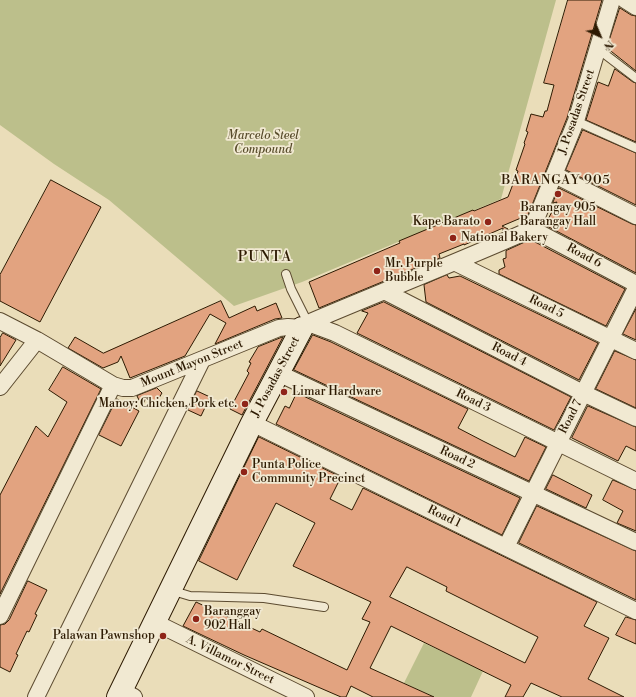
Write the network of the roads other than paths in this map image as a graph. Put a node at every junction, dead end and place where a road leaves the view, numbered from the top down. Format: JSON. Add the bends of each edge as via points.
{"nodes":[{"id":1,"x":612,"y":0,"type":"edge"},
{"id":2,"x":625,"y":0,"type":"edge"},
{"id":3,"x":636,"y":7,"type":"edge"},
{"id":4,"x":598,"y":49,"type":"junction"},
{"id":5,"x":636,"y":78,"type":"edge"},
{"id":6,"x":576,"y":121,"type":"junction"},
{"id":7,"x":636,"y":148,"type":"edge"},
{"id":8,"x":554,"y":175,"type":"junction"},
{"id":9,"x":636,"y":216,"type":"edge"},
{"id":10,"x":532,"y":230,"type":"junction"},
{"id":11,"x":456,"y":263,"type":"junction"},
{"id":12,"x":286,"y":274,"type":"dead end"},
{"id":13,"x":636,"y":284,"type":"edge"},
{"id":14,"x":636,"y":288,"type":"edge"},
{"id":15,"x":384,"y":291,"type":"junction"},
{"id":16,"x":0,"y":321,"type":"edge"},
{"id":17,"x":305,"y":325,"type":"junction"},
{"id":18,"x":39,"y":336,"type":"junction"},
{"id":19,"x":610,"y":339,"type":"junction"},
{"id":20,"x":636,"y":351,"type":"edge"},
{"id":21,"x":202,"y":360,"type":"junction"},
{"id":22,"x":278,"y":373,"type":"junction"},
{"id":23,"x":113,"y":385,"type":"junction"},
{"id":24,"x":0,"y":387,"type":"edge"},
{"id":25,"x":583,"y":393,"type":"junction"},
{"id":26,"x":636,"y":418,"type":"edge"},
{"id":27,"x":252,"y":423,"type":"junction"},
{"id":28,"x":558,"y":443,"type":"junction"},
{"id":29,"x":636,"y":481,"type":"edge"},
{"id":30,"x":532,"y":494,"type":"junction"},
{"id":31,"x":636,"y":542,"type":"edge"},
{"id":32,"x":506,"y":547,"type":"junction"},
{"id":33,"x":170,"y":590,"type":"junction"},
{"id":34,"x":324,"y":607,"type":"dead end"},
{"id":35,"x":636,"y":611,"type":"edge"},
{"id":36,"x":0,"y":616,"type":"edge"},
{"id":37,"x":154,"y":622,"type":"junction"},
{"id":38,"x":124,"y":695,"type":"edge"},
{"id":39,"x":36,"y":697,"type":"edge"},
{"id":40,"x":306,"y":697,"type":"edge"}],
"edges":[{"from":1,"to":4,"type":"street","name":"J. Posadas Street"},
{"from":2,"to":3,"type":"street"},
{"from":4,"to":5,"type":"lane"},
{"from":4,"to":6,"type":"street","name":"J. Posadas Street"},
{"from":6,"to":7,"type":"lane"},
{"from":6,"to":8,"type":"street","name":"J. Posadas Street"},
{"from":8,"to":9,"type":"street"},
{"from":8,"to":10,"type":"street","name":"J. Posadas Street"},
{"from":10,"to":11,"type":"street"},
{"from":10,"to":13,"type":"street","name":"Road 6"},
{"from":11,"to":15,"type":"street"},
{"from":11,"to":19,"type":"street","name":"Road 5"},
{"from":12,"to":17,"type":"lane"},
{"from":14,"to":19,"type":"street","name":"Road 7"},
{"from":15,"to":17,"type":"street"},
{"from":15,"to":25,"type":"street","name":"Road 4"},
{"from":16,"to":18,"type":"street","name":"Mount Mayon Street"},
{"from":17,"to":21,"type":"street","name":"Mount Mayon Street","via":[[279,328]]},
{"from":17,"to":22,"type":"street","name":"J. Posadas Street"},
{"from":17,"to":28,"type":"street","name":"Road 3","via":[[335,333]]},
{"from":18,"to":23,"type":"street","name":"Mount Mayon Street"},
{"from":18,"to":24,"type":"street"},
{"from":19,"to":20,"type":"street","name":"Road 5"},
{"from":19,"to":25,"type":"street","name":"Road 7"},
{"from":21,"to":23,"type":"street","name":"Mount Mayon Street","via":[[132,388]]},
{"from":21,"to":39,"type":"street"},
{"from":22,"to":27,"type":"street","name":"J. Posadas Street"},
{"from":22,"to":30,"type":"street","name":"Road 2"},
{"from":23,"to":36,"type":"street"},
{"from":25,"to":26,"type":"street","name":"Road 4"},
{"from":25,"to":28,"type":"street","name":"Road 7"},
{"from":27,"to":32,"type":"street","name":"Road 1"},
{"from":27,"to":33,"type":"street","name":"J. Posadas Street"},
{"from":28,"to":29,"type":"street","name":"Road 3"},
{"from":28,"to":30,"type":"street","name":"Road 7"},
{"from":30,"to":31,"type":"street","name":"Road 2"},
{"from":30,"to":32,"type":"street","name":"Road 7"},
{"from":32,"to":35,"type":"street","name":"Road 1"},
{"from":33,"to":34,"type":"lane","via":[[190,596],[264,598]]},
{"from":33,"to":37,"type":"street","name":"J. Posadas Street"},
{"from":37,"to":38,"type":"street","name":"J. Posadas Street"},
{"from":37,"to":40,"type":"street","name":"A. Villamor Street"}]}
